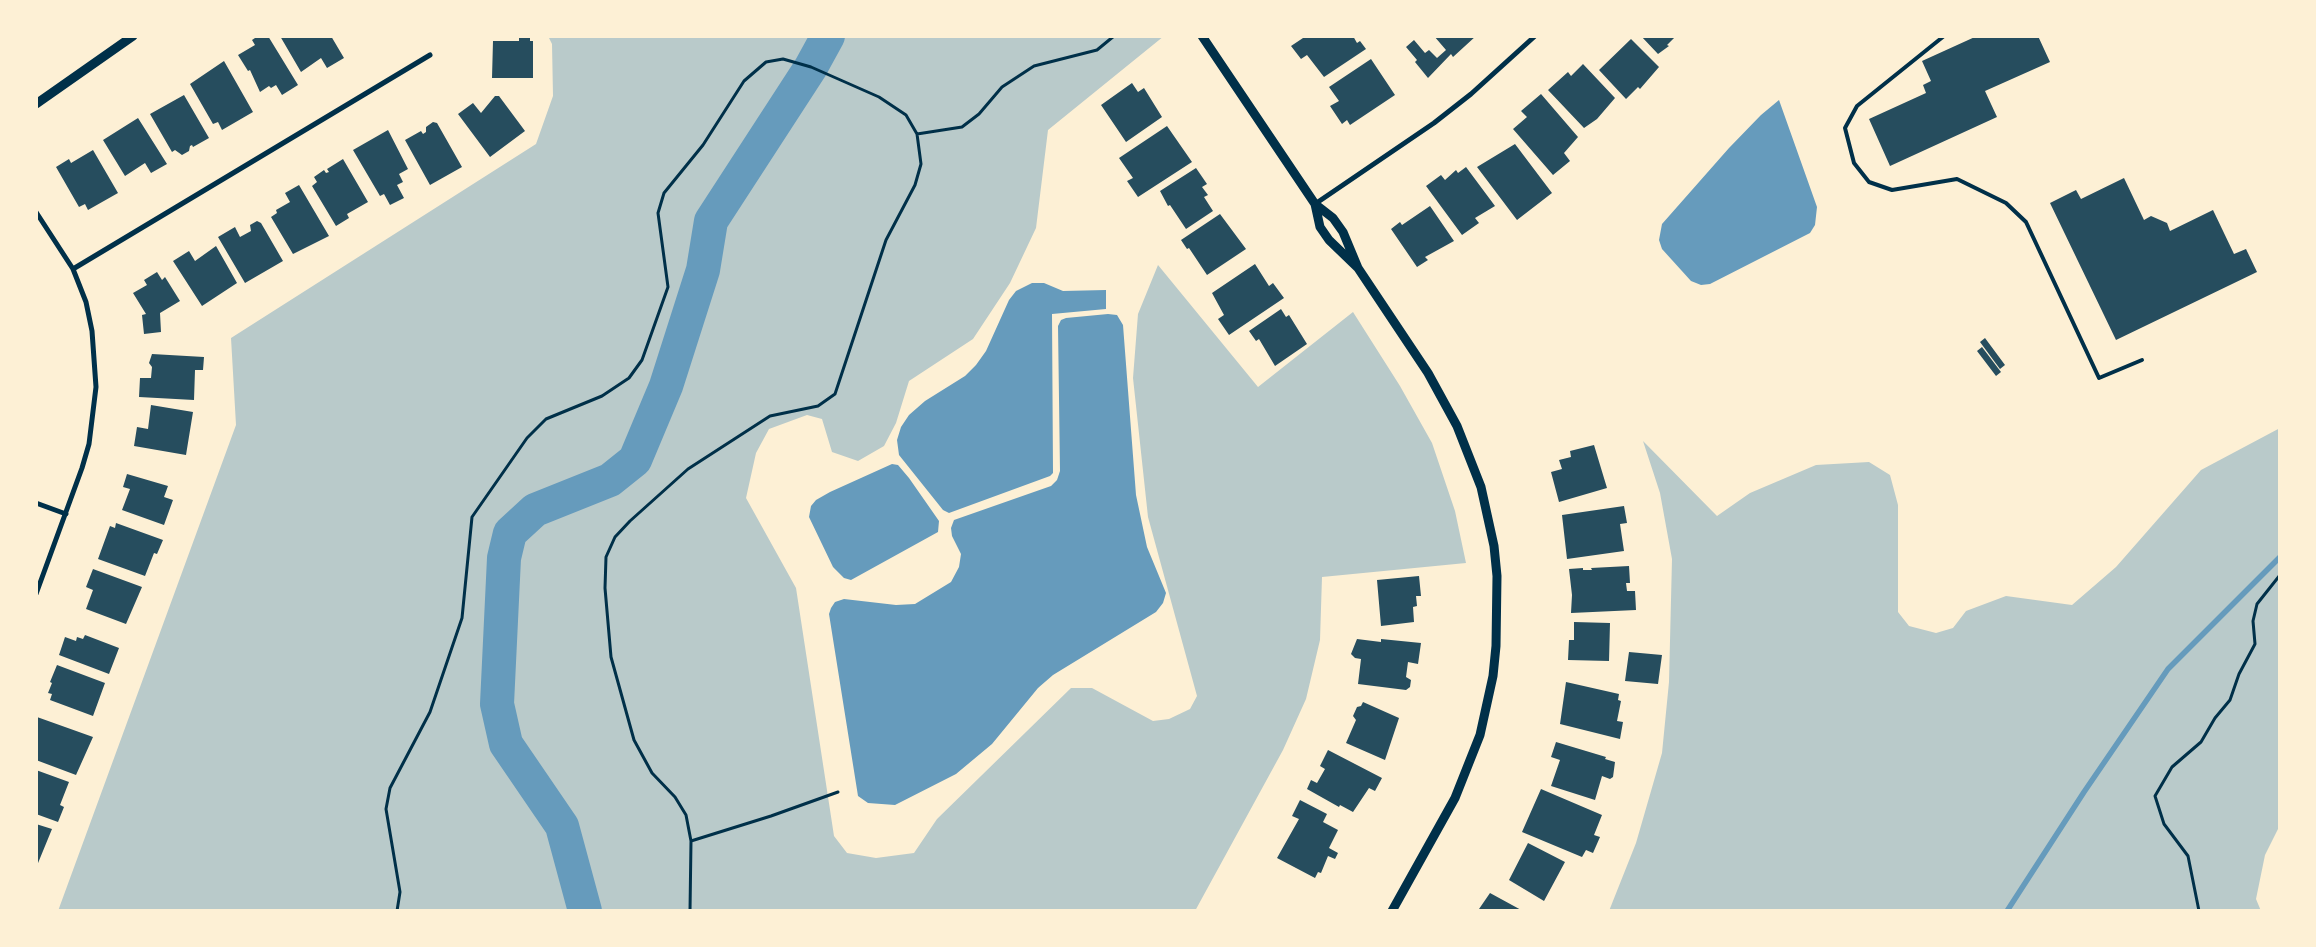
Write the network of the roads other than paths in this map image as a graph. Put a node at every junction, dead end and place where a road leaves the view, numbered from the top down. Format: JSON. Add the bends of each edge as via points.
{"nodes":[{"id":1,"x":133,"y":36,"type":"edge"},
{"id":2,"x":1202,"y":36,"type":"edge"},
{"id":3,"x":1535,"y":36,"type":"edge"},
{"id":4,"x":1944,"y":36,"type":"edge"},
{"id":5,"x":430,"y":55,"type":"dead end"},
{"id":6,"x":36,"y":104,"type":"edge"},
{"id":7,"x":1315,"y":204,"type":"junction"},
{"id":8,"x":36,"y":212,"type":"edge"},
{"id":9,"x":73,"y":268,"type":"junction"},
{"id":10,"x":1358,"y":268,"type":"junction"},
{"id":11,"x":2142,"y":360,"type":"dead end"},
{"id":12,"x":36,"y":503,"type":"edge"},
{"id":13,"x":66,"y":514,"type":"junction"},
{"id":14,"x":36,"y":594,"type":"edge"},
{"id":15,"x":1392,"y":911,"type":"edge"}],
"edges":[{"from":1,"to":6,"type":"street"},
{"from":2,"to":7,"type":"street"},
{"from":3,"to":7,"type":"street","via":[[1434,123]]},
{"from":4,"to":11,"type":"lane","via":[[1857,106],[1845,128],[1854,163],[1869,182],[1892,190],[1957,179],[2006,202],[2026,222],[2099,378]]},
{"from":5,"to":9,"type":"street"},
{"from":7,"to":10,"type":"street","via":[[1333,218],[1343,232]]},
{"from":7,"to":10,"type":"street","via":[[1320,227]]},
{"from":8,"to":9,"type":"street"},
{"from":9,"to":13,"type":"street","via":[[86,302],[92,331],[96,387],[89,444]]},
{"from":10,"to":15,"type":"street","via":[[1428,373],[1457,426],[1481,487],[1497,576],[1493,676],[1480,735],[1456,798]]},
{"from":12,"to":13,"type":"street"},
{"from":13,"to":14,"type":"street"}]}
